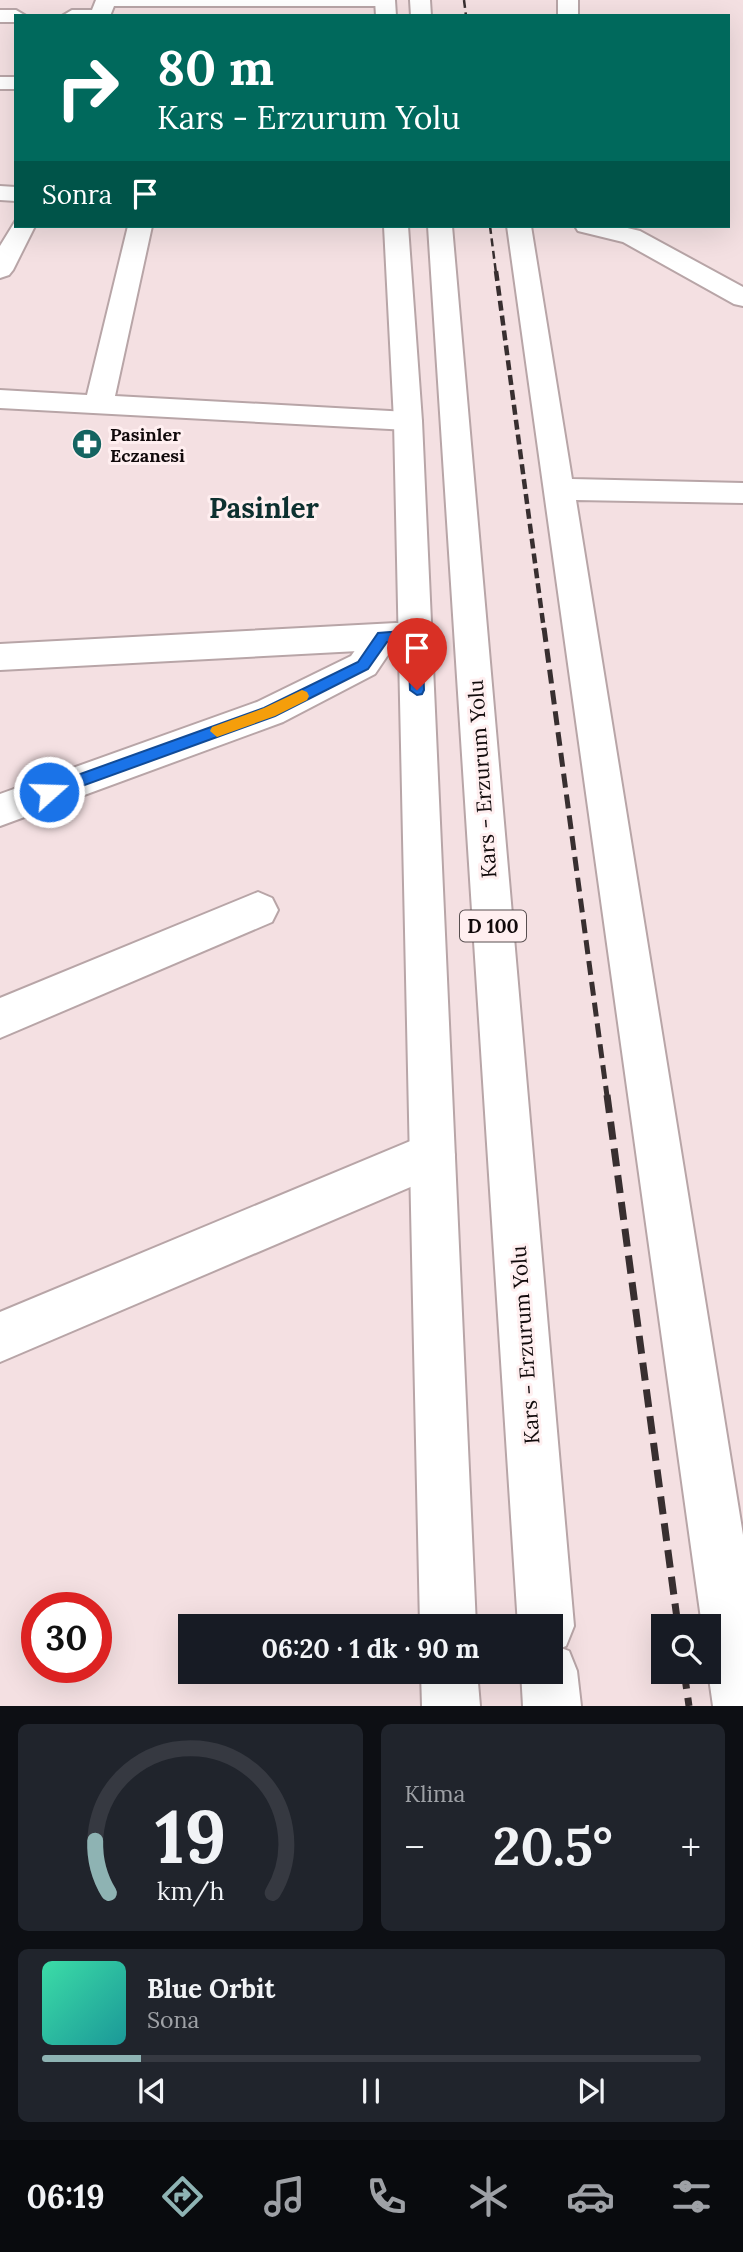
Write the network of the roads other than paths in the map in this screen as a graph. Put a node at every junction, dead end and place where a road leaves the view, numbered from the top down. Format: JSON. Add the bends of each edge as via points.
{"nodes":[{"id":1,"x":106,"y":0,"type":"edge"},
{"id":2,"x":385,"y":0,"type":"edge"},
{"id":3,"x":22,"y":228,"type":"edge"},
{"id":4,"x":140,"y":228,"type":"edge"},
{"id":5,"x":396,"y":228,"type":"edge"},
{"id":6,"x":440,"y":228,"type":"edge"},
{"id":7,"x":519,"y":228,"type":"edge"},
{"id":8,"x":596,"y":228,"type":"edge"},
{"id":9,"x":0,"y":271,"type":"edge"},
{"id":10,"x":743,"y":298,"type":"edge"},
{"id":11,"x":0,"y":399,"type":"edge"},
{"id":12,"x":99,"y":404,"type":"junction"},
{"id":13,"x":408,"y":421,"type":"junction"},
{"id":14,"x":558,"y":489,"type":"junction"},
{"id":15,"x":743,"y":493,"type":"edge"},
{"id":16,"x":399,"y":636,"type":"junction"},
{"id":17,"x":0,"y":657,"type":"edge"},
{"id":18,"x":0,"y":810,"type":"edge"},
{"id":19,"x":258,"y":910,"type":"dead end"},
{"id":20,"x":0,"y":1018,"type":"edge"},
{"id":21,"x":432,"y":1155,"type":"junction"},
{"id":22,"x":0,"y":1337,"type":"edge"},
{"id":23,"x":448,"y":1614,"type":"edge"},
{"id":24,"x":545,"y":1614,"type":"edge"},
{"id":25,"x":450,"y":1684,"type":"edge"},
{"id":26,"x":550,"y":1684,"type":"edge"},
{"id":27,"x":451,"y":1706,"type":"edge"},
{"id":28,"x":552,"y":1706,"type":"edge"},
{"id":29,"x":742,"y":1706,"type":"edge"}],
"edges":[{"from":1,"to":2,"type":"main road"},
{"from":3,"to":9,"type":"main road"},
{"from":4,"to":12,"type":"main road"},
{"from":5,"to":13,"type":"main road"},
{"from":6,"to":24,"type":"main road","name":"Kars - Erzurum Yolu","number":"D 100"},
{"from":7,"to":14,"type":"main road"},
{"from":8,"to":10,"type":"main road","via":[[631,236]]},
{"from":11,"to":12,"type":"main road"},
{"from":12,"to":13,"type":"main road"},
{"from":13,"to":16,"type":"main road"},
{"from":14,"to":15,"type":"main road"},
{"from":14,"to":29,"type":"main road"},
{"from":16,"to":17,"type":"main road"},
{"from":16,"to":18,"type":"main road","via":[[363,665],[270,712]]},
{"from":16,"to":21,"type":"main road"},
{"from":19,"to":20,"type":"main road"},
{"from":21,"to":22,"type":"main road"},
{"from":21,"to":23,"type":"main road"},
{"from":25,"to":27,"type":"main road"},
{"from":26,"to":28,"type":"main road"}]}
